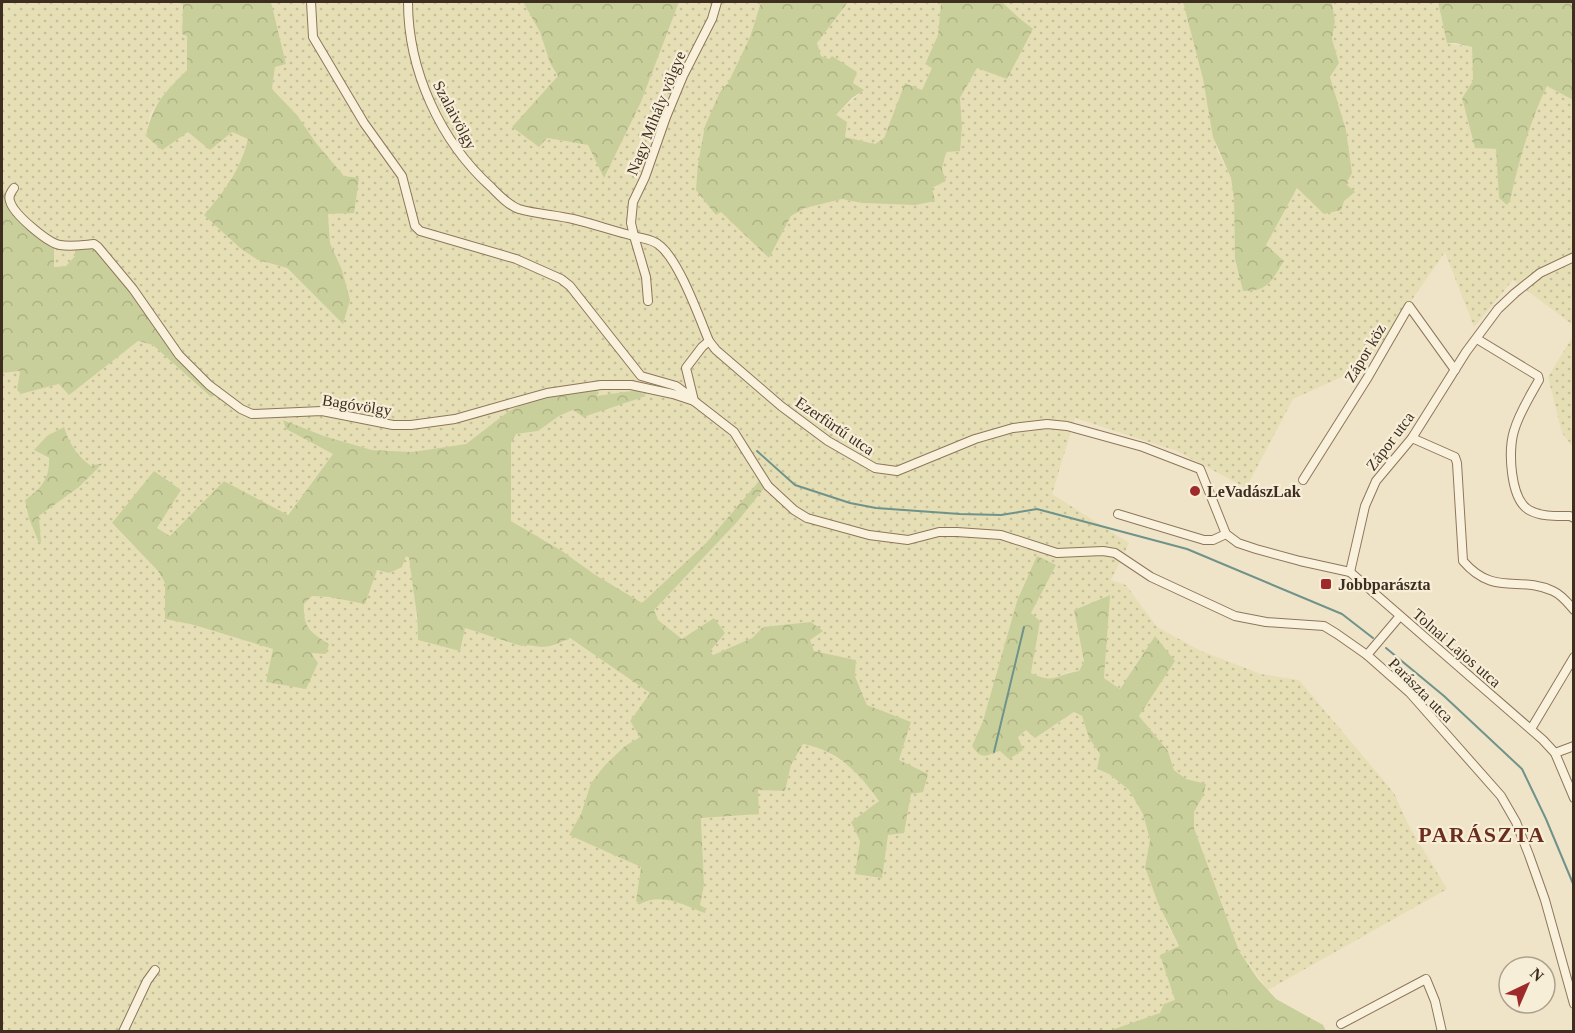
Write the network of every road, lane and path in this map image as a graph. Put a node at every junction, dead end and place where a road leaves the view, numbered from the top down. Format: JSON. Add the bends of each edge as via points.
{"nodes":[{"id":1,"x":310,"y":2,"type":"edge"},
{"id":2,"x":408,"y":2,"type":"edge"},
{"id":3,"x":717,"y":2,"type":"edge"},
{"id":4,"x":14,"y":188,"type":"dead end"},
{"id":5,"x":634,"y":236,"type":"junction"},
{"id":6,"x":1574,"y":258,"type":"edge"},
{"id":7,"x":648,"y":301,"type":"dead end"},
{"id":8,"x":1478,"y":339,"type":"junction"},
{"id":9,"x":709,"y":341,"type":"junction"},
{"id":10,"x":1455,"y":370,"type":"junction"},
{"id":11,"x":687,"y":394,"type":"dead end"},
{"id":12,"x":694,"y":401,"type":"junction"},
{"id":13,"x":1412,"y":438,"type":"junction"},
{"id":14,"x":1303,"y":480,"type":"dead end"},
{"id":15,"x":1118,"y":514,"type":"dead end"},
{"id":16,"x":1574,"y":518,"type":"edge"},
{"id":17,"x":1226,"y":534,"type":"junction"},
{"id":18,"x":1350,"y":572,"type":"junction"},
{"id":19,"x":1574,"y":610,"type":"edge"},
{"id":20,"x":1400,"y":616,"type":"junction"},
{"id":21,"x":1367,"y":656,"type":"junction"},
{"id":22,"x":1574,"y":657,"type":"edge"},
{"id":23,"x":1531,"y":729,"type":"junction"},
{"id":24,"x":1574,"y":746,"type":"edge"},
{"id":25,"x":1555,"y":753,"type":"junction"},
{"id":26,"x":1574,"y":798,"type":"edge"},
{"id":27,"x":155,"y":970,"type":"dead end"},
{"id":28,"x":1574,"y":1004,"type":"edge"},
{"id":29,"x":1341,"y":1024,"type":"dead end"},
{"id":30,"x":123,"y":1032,"type":"edge"},
{"id":31,"x":1442,"y":1032,"type":"edge"}],
"edges":[{"from":1,"to":11,"type":"street","via":[[313,37],[364,123],[402,176],[415,226],[420,231],[516,259],[561,279],[640,376],[676,386]]},
{"from":2,"to":5,"type":"street","name":"Szalaivölgy","via":[[409,35],[418,74],[445,128],[473,171],[519,209]]},
{"from":3,"to":5,"type":"street","name":"Nagy Mihály völgye","via":[[683,75],[633,202]]},
{"from":4,"to":12,"type":"street","name":"Bagóvölgy","via":[[10,201],[30,225],[58,245],[98,247],[133,289],[178,355],[209,385],[252,414],[322,411],[411,425],[455,419],[547,393],[601,385],[632,385]]},
{"from":5,"to":7,"type":"street","name":"Nagy Mihály völgye","via":[[646,277]]},
{"from":5,"to":9,"type":"street","name":"Ezerfürtű utca","via":[[657,243],[671,259]]},
{"from":6,"to":8,"type":"street","name":"Zápor utca","via":[[1540,273],[1515,293],[1498,309]]},
{"from":8,"to":10,"type":"street","name":"Zápor utca"},
{"from":8,"to":16,"type":"street","via":[[1539,380],[1511,441],[1517,499],[1535,512]]},
{"from":9,"to":12,"type":"street","via":[[686,368]]},
{"from":9,"to":17,"type":"street","name":"Ezerfürtű utca","via":[[781,406],[828,441],[875,468],[897,471],[1013,428],[1067,426],[1143,447],[1200,469]]},
{"from":10,"to":13,"type":"street","name":"Zápor utca"},
{"from":10,"to":14,"type":"street","name":"Zápor köz","via":[[1409,306]]},
{"from":12,"to":21,"type":"street","name":"Parászta utca","via":[[734,432],[768,486],[807,518],[887,538],[908,540],[957,532],[1001,536],[1058,553],[1115,553],[1151,577],[1235,616],[1324,626]]},
{"from":13,"to":18,"type":"street","name":"Zápor utca","via":[[1376,481],[1365,506]]},
{"from":13,"to":19,"type":"street","via":[[1455,457],[1463,561],[1472,571],[1495,583],[1553,591]]},
{"from":15,"to":17,"type":"street","via":[[1204,540]]},
{"from":17,"to":18,"type":"street","via":[[1256,549]]},
{"from":18,"to":20,"type":"street","name":"Tolnai Lajos utca"},
{"from":20,"to":21,"type":"street"},
{"from":20,"to":23,"type":"street","name":"Tolnai Lajos utca"},
{"from":21,"to":28,"type":"street","name":"Parászta utca","via":[[1410,693],[1501,796],[1516,822],[1545,900]]},
{"from":22,"to":23,"type":"street"},
{"from":23,"to":25,"type":"street","name":"Tolnai Lajos utca"},
{"from":24,"to":25,"type":"street"},
{"from":25,"to":26,"type":"street","name":"Tolnai Lajos utca"},
{"from":27,"to":30,"type":"street"},
{"from":29,"to":31,"type":"street","via":[[1426,979]]}]}
